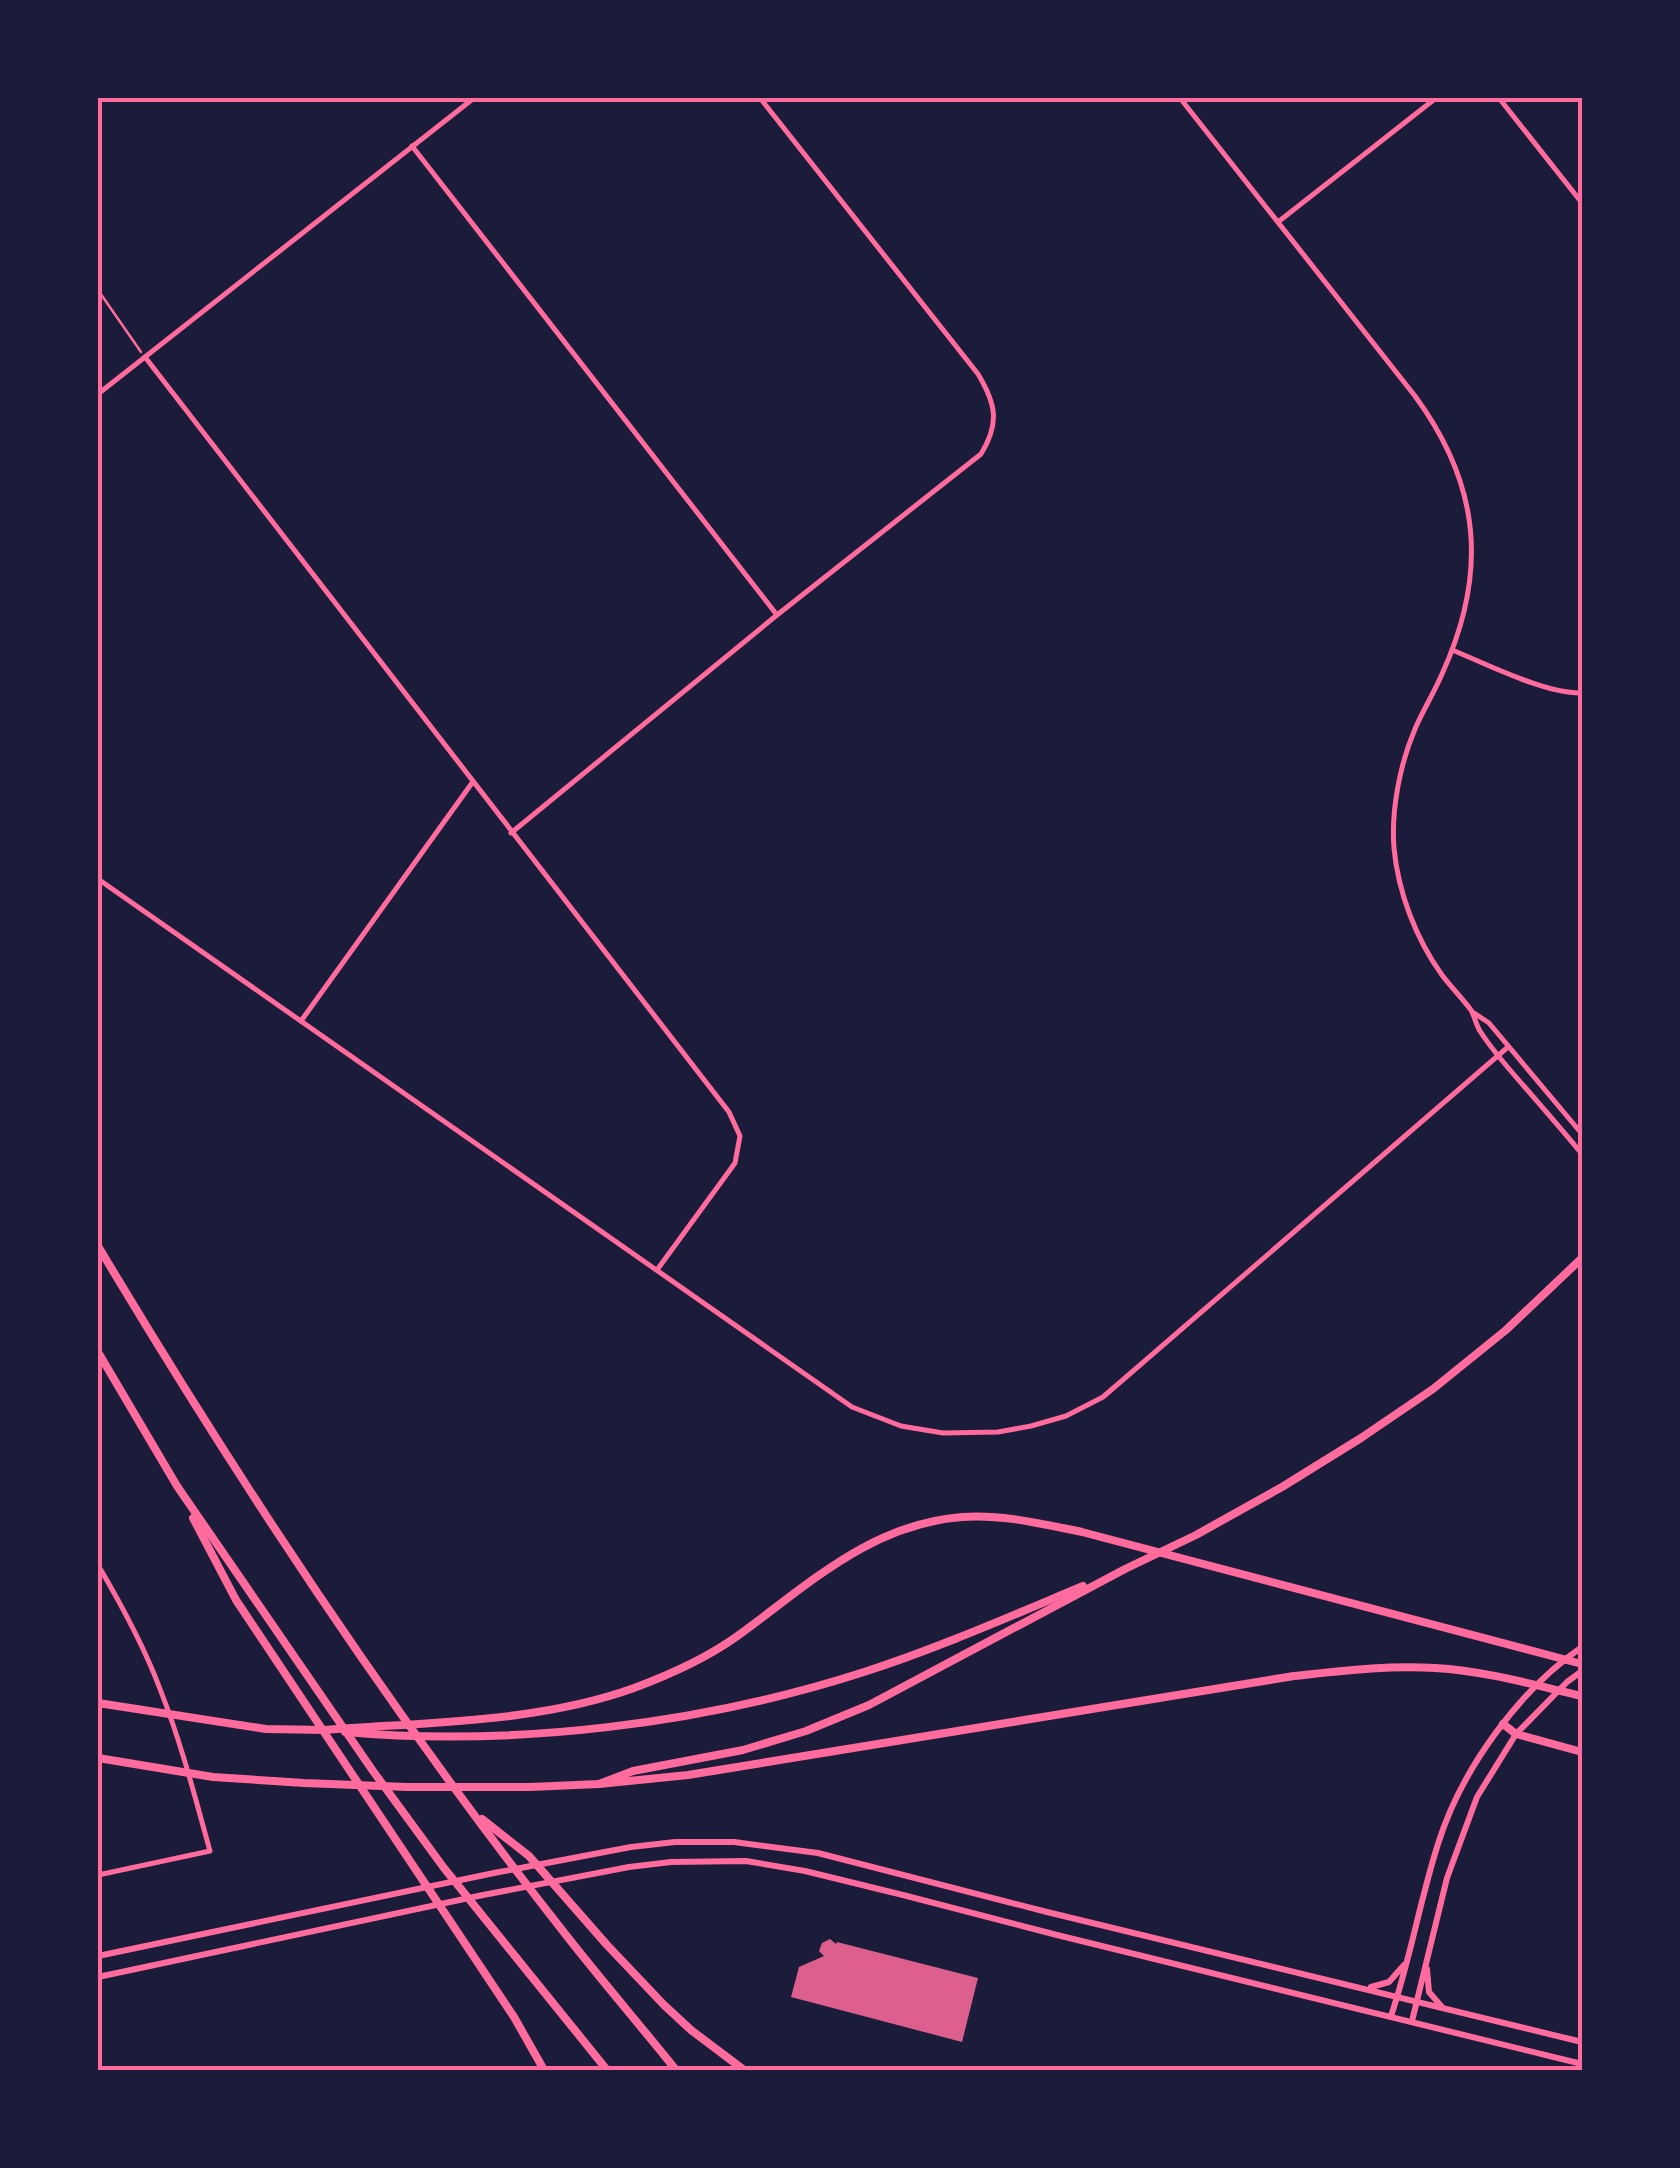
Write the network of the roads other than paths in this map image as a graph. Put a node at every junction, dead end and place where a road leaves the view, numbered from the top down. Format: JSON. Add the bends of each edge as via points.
{"nodes":[{"id":1,"x":474,"y":98,"type":"edge"},
{"id":2,"x":760,"y":98,"type":"edge"},
{"id":3,"x":1180,"y":98,"type":"edge"},
{"id":4,"x":1436,"y":98,"type":"edge"},
{"id":5,"x":1499,"y":98,"type":"edge"},
{"id":6,"x":412,"y":146,"type":"junction"},
{"id":7,"x":1582,"y":203,"type":"edge"},
{"id":8,"x":1278,"y":222,"type":"junction"},
{"id":9,"x":144,"y":357,"type":"junction"},
{"id":10,"x":98,"y":394,"type":"edge"},
{"id":11,"x":777,"y":615,"type":"junction"},
{"id":12,"x":1452,"y":650,"type":"junction"},
{"id":13,"x":1582,"y":693,"type":"edge"},
{"id":14,"x":472,"y":783,"type":"junction"},
{"id":15,"x":511,"y":832,"type":"junction"},
{"id":16,"x":98,"y":879,"type":"edge"},
{"id":17,"x":1472,"y":1012,"type":"junction"},
{"id":18,"x":300,"y":1021,"type":"junction"},
{"id":19,"x":1508,"y":1047,"type":"junction"},
{"id":20,"x":1498,"y":1055,"type":"junction"},
{"id":21,"x":1582,"y":1134,"type":"edge"},
{"id":22,"x":1582,"y":1154,"type":"edge"},
{"id":23,"x":98,"y":1246,"type":"edge"},
{"id":24,"x":1582,"y":1258,"type":"edge"},
{"id":25,"x":656,"y":1270,"type":"junction"},
{"id":26,"x":98,"y":1352,"type":"edge"},
{"id":27,"x":177,"y":1486,"type":"junction"},
{"id":28,"x":98,"y":1565,"type":"edge"},
{"id":29,"x":1125,"y":1569,"type":"junction"},
{"id":30,"x":1582,"y":1646,"type":"edge"},
{"id":31,"x":1582,"y":1667,"type":"edge"},
{"id":32,"x":1582,"y":1696,"type":"edge"},
{"id":33,"x":98,"y":1703,"type":"edge"},
{"id":34,"x":1503,"y":1724,"type":"junction"},
{"id":35,"x":324,"y":1730,"type":"junction"},
{"id":36,"x":1516,"y":1734,"type":"junction"},
{"id":37,"x":1582,"y":1752,"type":"edge"},
{"id":38,"x":98,"y":1758,"type":"edge"},
{"id":39,"x":600,"y":1784,"type":"junction"},
{"id":40,"x":474,"y":1814,"type":"junction"},
{"id":41,"x":98,"y":1876,"type":"edge"},
{"id":42,"x":98,"y":1956,"type":"edge"},
{"id":43,"x":1427,"y":1958,"type":"junction"},
{"id":44,"x":1406,"y":1962,"type":"junction"},
{"id":45,"x":98,"y":1978,"type":"edge"},
{"id":46,"x":1364,"y":1988,"type":"junction"},
{"id":47,"x":1398,"y":1996,"type":"junction"},
{"id":48,"x":1416,"y":2001,"type":"junction"},
{"id":49,"x":1442,"y":2008,"type":"junction"},
{"id":50,"x":1391,"y":2016,"type":"junction"},
{"id":51,"x":1412,"y":2021,"type":"junction"},
{"id":52,"x":1582,"y":2042,"type":"edge"},
{"id":53,"x":1582,"y":2064,"type":"edge"},
{"id":54,"x":544,"y":2070,"type":"edge"},
{"id":55,"x":607,"y":2070,"type":"edge"},
{"id":56,"x":676,"y":2070,"type":"edge"},
{"id":57,"x":744,"y":2070,"type":"edge"}],
"edges":[{"from":1,"to":6,"type":"street"},
{"from":2,"to":11,"type":"street","via":[[978,374],[994,406],[992,435],[981,454]]},
{"from":3,"to":8,"type":"street"},
{"from":4,"to":8,"type":"street"},
{"from":5,"to":7,"type":"street"},
{"from":6,"to":9,"type":"street"},
{"from":6,"to":11,"type":"street"},
{"from":8,"to":12,"type":"street","via":[[1428,414],[1454,463],[1472,554],[1470,591]]},
{"from":9,"to":10,"type":"street"},
{"from":9,"to":14,"type":"street"},
{"from":11,"to":15,"type":"street"},
{"from":12,"to":13,"type":"street","via":[[1548,688]]},
{"from":12,"to":17,"type":"street","via":[[1408,750],[1394,848],[1412,922]]},
{"from":14,"to":15,"type":"street"},
{"from":14,"to":18,"type":"street"},
{"from":15,"to":25,"type":"street","via":[[729,1112],[740,1136],[734,1163]]},
{"from":16,"to":18,"type":"street"},
{"from":17,"to":19,"type":"street"},
{"from":17,"to":20,"type":"street"},
{"from":18,"to":25,"type":"street"},
{"from":19,"to":20,"type":"street"},
{"from":19,"to":21,"type":"street"},
{"from":20,"to":22,"type":"street"},
{"from":20,"to":25,"type":"street","via":[[1111,1392],[1030,1426],[943,1433],[901,1426],[852,1406]]},
{"from":23,"to":40,"type":"main road","via":[[314,1588]]},
{"from":24,"to":29,"type":"main road","via":[[1506,1330],[1361,1438]]},
{"from":26,"to":27,"type":"main road"},
{"from":27,"to":54,"type":"main road","via":[[236,1600]]},
{"from":27,"to":55,"type":"main road","via":[[372,1771]]},
{"from":28,"to":41,"type":"street","via":[[160,1686],[210,1851]]},
{"from":29,"to":35,"type":"main road","via":[[924,1652],[796,1692],[678,1716],[471,1735]]},
{"from":29,"to":39,"type":"main road","via":[[869,1706],[806,1732]]},
{"from":30,"to":34,"type":"main road"},
{"from":31,"to":35,"type":"main road","via":[[1082,1532],[998,1517],[960,1518],[880,1538],[734,1639],[630,1690],[485,1718]]},
{"from":31,"to":36,"type":"main road"},
{"from":32,"to":39,"type":"main road","via":[[1492,1675],[1378,1668]]},
{"from":33,"to":35,"type":"main road","via":[[266,1729]]},
{"from":34,"to":36,"type":"main road"},
{"from":34,"to":44,"type":"main road","via":[[1462,1786],[1444,1828]]},
{"from":36,"to":37,"type":"main road"},
{"from":36,"to":43,"type":"main road","via":[[1477,1796]]},
{"from":38,"to":39,"type":"main road","via":[[304,1783]]},
{"from":40,"to":56,"type":"main road"},
{"from":40,"to":57,"type":"main road","via":[[529,1856],[664,2005]]},
{"from":42,"to":46,"type":"main road","via":[[631,1847],[734,1842],[818,1853]]},
{"from":43,"to":48,"type":"main road"},
{"from":43,"to":49,"type":"main road","via":[[1429,1992]]},
{"from":44,"to":46,"type":"main road","via":[[1389,1982]]},
{"from":44,"to":47,"type":"main road"},
{"from":45,"to":50,"type":"main road","via":[[628,1868],[746,1862]]},
{"from":46,"to":47,"type":"main road"},
{"from":47,"to":48,"type":"main road"},
{"from":47,"to":50,"type":"main road"},
{"from":48,"to":49,"type":"main road"},
{"from":48,"to":51,"type":"main road"},
{"from":49,"to":52,"type":"main road"},
{"from":50,"to":51,"type":"main road"},
{"from":51,"to":53,"type":"main road"}]}
